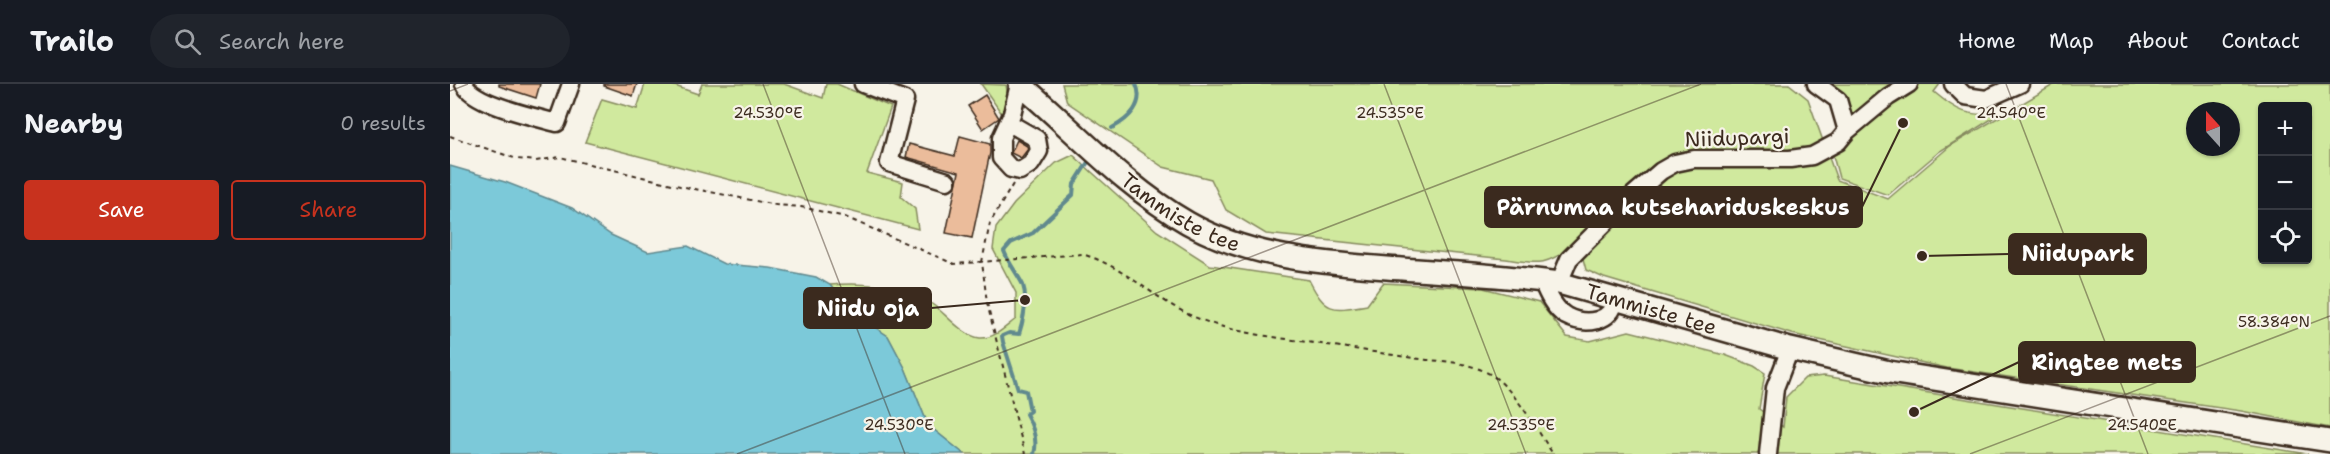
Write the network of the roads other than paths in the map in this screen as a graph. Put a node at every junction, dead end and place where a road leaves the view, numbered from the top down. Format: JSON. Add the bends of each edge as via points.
{"nodes":[{"id":1,"x":464,"y":84,"type":"edge"},
{"id":2,"x":571,"y":84,"type":"edge"},
{"id":3,"x":863,"y":84,"type":"edge"},
{"id":4,"x":1019,"y":84,"type":"edge"},
{"id":5,"x":1816,"y":84,"type":"edge"},
{"id":6,"x":1909,"y":84,"type":"edge"},
{"id":7,"x":1953,"y":84,"type":"edge"},
{"id":8,"x":2020,"y":84,"type":"edge"},
{"id":9,"x":1009,"y":123,"type":"junction"},
{"id":10,"x":1847,"y":131,"type":"junction"},
{"id":11,"x":947,"y":181,"type":"dead end"},
{"id":12,"x":1550,"y":282,"type":"junction"},
{"id":13,"x":1615,"y":299,"type":"junction"},
{"id":14,"x":1790,"y":349,"type":"junction"},
{"id":15,"x":2330,"y":441,"type":"edge"},
{"id":16,"x":1768,"y":454,"type":"edge"}],
"edges":[{"from":1,"to":2,"type":"street","via":[[478,97],[557,123]]},
{"from":3,"to":11,"type":"street","via":[[905,100],[889,163]]},
{"from":4,"to":9,"type":"street"},
{"from":4,"to":12,"type":"main road","name":"Tammiste tee","via":[[1124,177],[1207,233],[1280,256]]},
{"from":5,"to":10,"type":"street","via":[[1838,100]]},
{"from":6,"to":10,"type":"street","name":"Niidupargi"},
{"from":7,"to":8,"type":"street","via":[[1965,96],[1986,99]]},
{"from":9,"to":9,"type":"street","via":[[1001,138],[1001,158],[1011,169],[1020,171],[1031,164],[1039,151],[1037,139]]},
{"from":10,"to":12,"type":"street","name":"Niidupargi","via":[[1838,142],[1812,156],[1694,159],[1675,163],[1647,182]]},
{"from":12,"to":13,"type":"main road","name":"Tammiste tee"},
{"from":12,"to":13,"type":"street","via":[[1549,297],[1565,315],[1586,322],[1605,318],[1614,308]]},
{"from":13,"to":14,"type":"main road","name":"Tammiste tee"},
{"from":14,"to":15,"type":"main road","name":"Tammiste tee","via":[[1889,372]]},
{"from":14,"to":16,"type":"street","via":[[1775,388]]}]}
